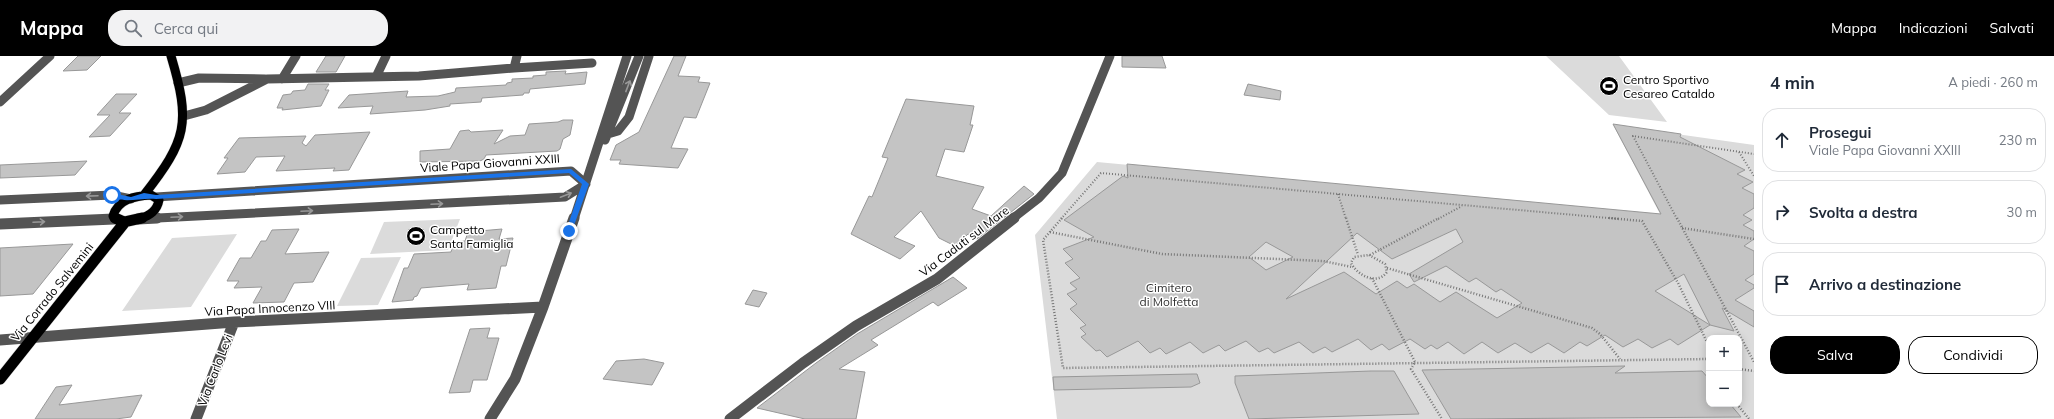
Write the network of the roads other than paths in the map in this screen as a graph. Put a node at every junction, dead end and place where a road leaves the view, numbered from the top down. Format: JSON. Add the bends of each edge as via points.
{"nodes":[{"id":1,"x":50,"y":56,"type":"edge"},
{"id":2,"x":171,"y":56,"type":"edge"},
{"id":3,"x":296,"y":56,"type":"edge"},
{"id":4,"x":386,"y":56,"type":"edge"},
{"id":5,"x":517,"y":56,"type":"edge"},
{"id":6,"x":627,"y":56,"type":"edge"},
{"id":7,"x":640,"y":56,"type":"edge"},
{"id":8,"x":649,"y":56,"type":"edge"},
{"id":9,"x":1110,"y":56,"type":"edge"},
{"id":10,"x":592,"y":63,"type":"dead end"},
{"id":11,"x":514,"y":68,"type":"junction"},
{"id":12,"x":376,"y":77,"type":"junction"},
{"id":13,"x":282,"y":79,"type":"junction"},
{"id":14,"x":267,"y":80,"type":"junction"},
{"id":15,"x":178,"y":83,"type":"junction"},
{"id":16,"x":0,"y":102,"type":"edge"},
{"id":17,"x":184,"y":116,"type":"junction"},
{"id":18,"x":611,"y":117,"type":"junction"},
{"id":19,"x":608,"y":134,"type":"junction"},
{"id":20,"x":586,"y":184,"type":"junction"},
{"id":21,"x":144,"y":195,"type":"junction"},
{"id":22,"x":156,"y":197,"type":"junction"},
{"id":23,"x":131,"y":198,"type":"junction"},
{"id":24,"x":0,"y":200,"type":"edge"},
{"id":25,"x":114,"y":219,"type":"junction"},
{"id":26,"x":138,"y":219,"type":"junction"},
{"id":27,"x":125,"y":222,"type":"junction"},
{"id":28,"x":0,"y":224,"type":"edge"},
{"id":29,"x":542,"y":307,"type":"junction"},
{"id":30,"x":234,"y":322,"type":"junction"},
{"id":31,"x":32,"y":337,"type":"junction"},
{"id":32,"x":0,"y":340,"type":"edge"},
{"id":33,"x":0,"y":379,"type":"edge"},
{"id":34,"x":196,"y":419,"type":"edge"},
{"id":35,"x":490,"y":419,"type":"edge"},
{"id":36,"x":730,"y":419,"type":"edge"}],
"edges":[{"from":1,"to":16,"type":"street"},
{"from":2,"to":15,"type":"main road"},
{"from":3,"to":13,"type":"street"},
{"from":4,"to":12,"type":"street"},
{"from":5,"to":11,"type":"street"},
{"from":6,"to":18,"type":"street"},
{"from":18,"to":7,"type":"street","one_way":true},
{"from":8,"to":19,"type":"street","via":[[629,117],[618,131]]},
{"from":9,"to":36,"type":"street","name":"Via Caduti sul Mare","via":[[1062,173],[1039,198],[937,279],[856,326]]},
{"from":10,"to":11,"type":"street"},
{"from":11,"to":12,"type":"street"},
{"from":12,"to":13,"type":"street"},
{"from":13,"to":14,"type":"street"},
{"from":14,"to":15,"type":"street","via":[[199,78]]},
{"from":14,"to":17,"type":"street","via":[[206,110]]},
{"from":15,"to":17,"type":"main road"},
{"from":17,"to":21,"type":"main road","via":[[176,150]]},
{"from":18,"to":19,"type":"street"},
{"from":18,"to":20,"type":"street"},
{"from":19,"to":20,"type":"street"},
{"from":20,"to":22,"type":"street","name":"Viale Papa Giovanni XXIII","via":[[571,171]]},
{"from":26,"to":20,"type":"street","one_way":true,"via":[[565,197]]},
{"from":20,"to":29,"type":"street"},
{"from":21,"to":22,"type":"main road","name":"Viale Papa Giovanni XXIII"},
{"from":21,"to":23,"type":"main road","name":"Viale Papa Giovanni XXIII"},
{"from":22,"to":26,"type":"main road","via":[[160,200],[158,208]]},
{"from":23,"to":24,"type":"street","name":"Viale Papa Giovanni XXIII","one_way":true,"via":[[112,195]]},
{"from":23,"to":25,"type":"main road","name":"Viale Papa Giovanni XXIII","via":[[113,212]]},
{"from":25,"to":27,"type":"main road"},
{"from":28,"to":25,"type":"street","one_way":true},
{"from":26,"to":27,"type":"main road"},
{"from":27,"to":31,"type":"main road","name":"Via Corrado Salvemini"},
{"from":29,"to":30,"type":"street","name":"Via Papa Innocenzo VIII"},
{"from":29,"to":35,"type":"street","via":[[515,379]]},
{"from":30,"to":31,"type":"street","name":"Via Papa Innocenzo VIII"},
{"from":30,"to":34,"type":"street","name":"Via Carlo Levi"},
{"from":31,"to":32,"type":"street","name":"Via Papa Innocenzo VIII"},
{"from":31,"to":33,"type":"main road","name":"Via Corrado Salvemini"}]}
